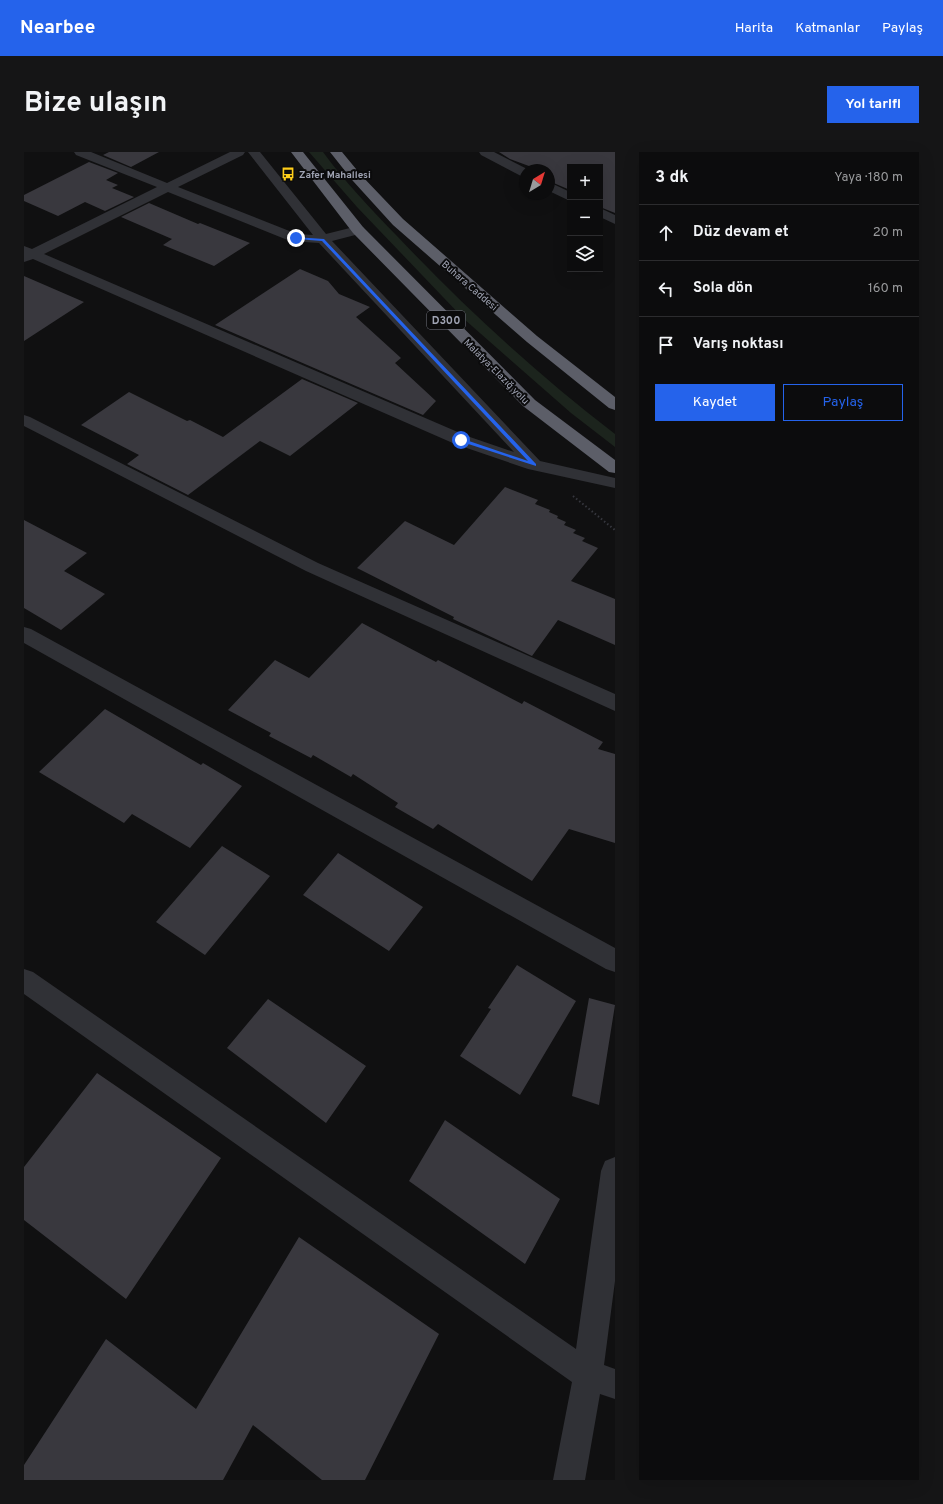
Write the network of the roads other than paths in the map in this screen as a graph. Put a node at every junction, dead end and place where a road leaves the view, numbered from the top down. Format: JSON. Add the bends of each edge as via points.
{"nodes":[{"id":1,"x":80,"y":152,"type":"edge"},
{"id":2,"x":239,"y":152,"type":"edge"},
{"id":3,"x":254,"y":152,"type":"edge"},
{"id":4,"x":296,"y":152,"type":"edge"},
{"id":5,"x":336,"y":152,"type":"edge"},
{"id":6,"x":486,"y":152,"type":"edge"},
{"id":7,"x":519,"y":170,"type":"edge"},
{"id":8,"x":166,"y":187,"type":"junction"},
{"id":9,"x":555,"y":189,"type":"edge"},
{"id":10,"x":567,"y":195,"type":"edge"},
{"id":11,"x":603,"y":214,"type":"edge"},
{"id":12,"x":615,"y":220,"type":"edge"},
{"id":13,"x":358,"y":230,"type":"junction"},
{"id":14,"x":323,"y":240,"type":"junction"},
{"id":15,"x":27,"y":254,"type":"edge"},
{"id":16,"x":615,"y":404,"type":"edge"},
{"id":17,"x":24,"y":420,"type":"edge"},
{"id":18,"x":534,"y":465,"type":"junction"},
{"id":19,"x":615,"y":468,"type":"edge"},
{"id":20,"x":615,"y":483,"type":"edge"},
{"id":21,"x":24,"y":634,"type":"edge"},
{"id":22,"x":615,"y":703,"type":"edge"},
{"id":23,"x":615,"y":961,"type":"edge"},
{"id":24,"x":24,"y":980,"type":"edge"},
{"id":25,"x":615,"y":1171,"type":"edge"},
{"id":26,"x":588,"y":1375,"type":"junction"},
{"id":27,"x":615,"y":1384,"type":"edge"},
{"id":28,"x":570,"y":1480,"type":"edge"}],
"edges":[{"from":1,"to":8,"type":"street"},
{"from":2,"to":8,"type":"street"},
{"from":3,"to":14,"type":"street"},
{"from":4,"to":13,"type":"highway","name":"Malatya-Elazığ yolu","number":"D300"},
{"from":5,"to":16,"type":"highway","name":"Buhara Caddesi","via":[[398,222],[532,339]]},
{"from":6,"to":7,"type":"street"},
{"from":8,"to":14,"type":"street","via":[[296,238]]},
{"from":8,"to":15,"type":"street"},
{"from":9,"to":10,"type":"street"},
{"from":11,"to":12,"type":"street"},
{"from":13,"to":14,"type":"street"},
{"from":13,"to":19,"type":"highway","name":"Malatya-Elazığ yolu","number":"D300","via":[[528,403]]},
{"from":14,"to":18,"type":"street"},
{"from":15,"to":18,"type":"street","via":[[461,440]]},
{"from":17,"to":22,"type":"street","via":[[312,567]]},
{"from":18,"to":20,"type":"street"},
{"from":21,"to":23,"type":"street"},
{"from":24,"to":26,"type":"street"},
{"from":25,"to":26,"type":"street"},
{"from":26,"to":27,"type":"street"},
{"from":26,"to":28,"type":"street"}]}
